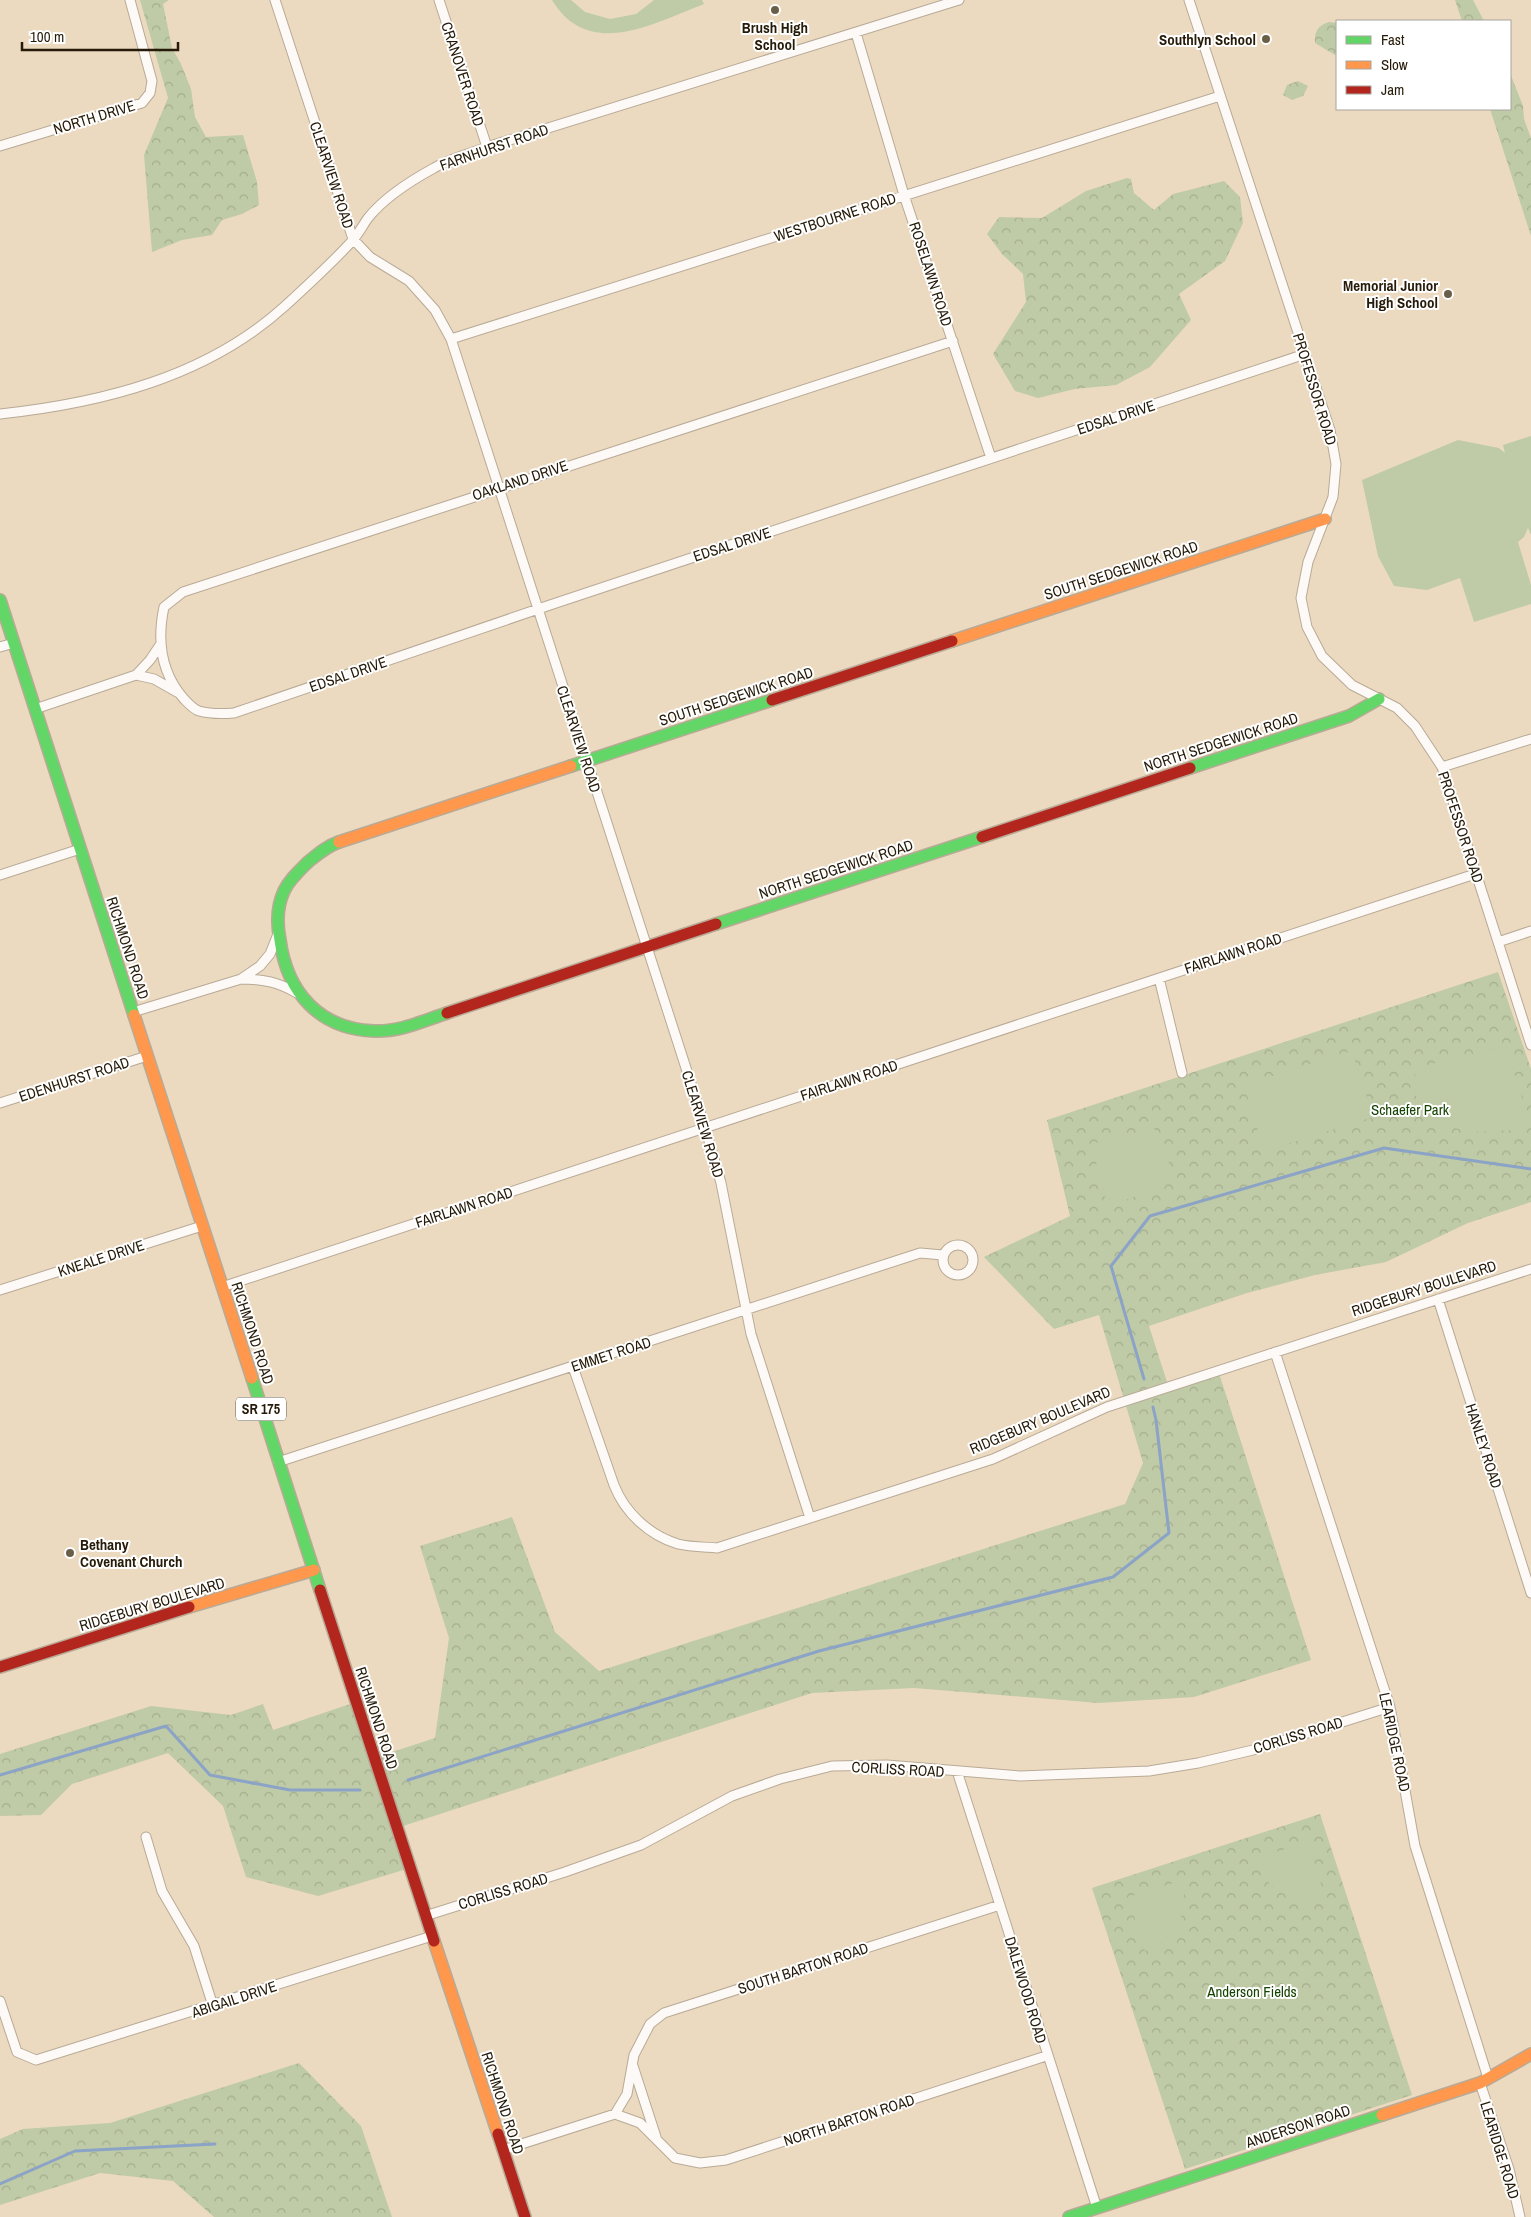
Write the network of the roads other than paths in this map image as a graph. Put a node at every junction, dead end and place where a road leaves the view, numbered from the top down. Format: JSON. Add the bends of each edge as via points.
{"nodes":[{"id":1,"x":130,"y":0,"type":"edge"},
{"id":2,"x":276,"y":0,"type":"edge"},
{"id":3,"x":439,"y":0,"type":"edge"},
{"id":4,"x":959,"y":0,"type":"edge"},
{"id":5,"x":1189,"y":0,"type":"edge"},
{"id":6,"x":856,"y":33,"type":"junction"},
{"id":7,"x":1220,"y":96,"type":"junction"},
{"id":8,"x":0,"y":146,"type":"edge"},
{"id":9,"x":487,"y":147,"type":"junction"},
{"id":10,"x":904,"y":195,"type":"junction"},
{"id":11,"x":353,"y":239,"type":"junction"},
{"id":12,"x":451,"y":339,"type":"junction"},
{"id":13,"x":953,"y":341,"type":"junction"},
{"id":14,"x":1305,"y":354,"type":"junction"},
{"id":15,"x":0,"y":414,"type":"edge"},
{"id":16,"x":991,"y":458,"type":"junction"},
{"id":17,"x":498,"y":488,"type":"junction"},
{"id":18,"x":1325,"y":519,"type":"junction"},
{"id":19,"x":0,"y":600,"type":"edge"},
{"id":20,"x":537,"y":609,"type":"junction"},
{"id":21,"x":14,"y":643,"type":"junction"},
{"id":22,"x":160,"y":645,"type":"junction"},
{"id":23,"x":0,"y":647,"type":"edge"},
{"id":24,"x":136,"y":676,"type":"junction"},
{"id":25,"x":170,"y":679,"type":"joint"},
{"id":26,"x":177,"y":692,"type":"junction"},
{"id":27,"x":1379,"y":699,"type":"junction"},
{"id":28,"x":35,"y":709,"type":"junction"},
{"id":29,"x":1531,"y":739,"type":"edge"},
{"id":30,"x":586,"y":760,"type":"junction"},
{"id":31,"x":1442,"y":767,"type":"junction"},
{"id":32,"x":80,"y":849,"type":"junction"},
{"id":33,"x":1475,"y":874,"type":"junction"},
{"id":34,"x":0,"y":875,"type":"edge"},
{"id":35,"x":279,"y":931,"type":"junction"},
{"id":36,"x":1531,"y":931,"type":"edge"},
{"id":37,"x":1498,"y":942,"type":"junction"},
{"id":38,"x":647,"y":947,"type":"junction"},
{"id":39,"x":1159,"y":978,"type":"junction"},
{"id":40,"x":241,"y":979,"type":"junction"},
{"id":41,"x":301,"y":997,"type":"junction"},
{"id":42,"x":133,"y":1012,"type":"junction"},
{"id":43,"x":1531,"y":1045,"type":"edge"},
{"id":44,"x":147,"y":1056,"type":"junction"},
{"id":45,"x":1182,"y":1073,"type":"dead end"},
{"id":46,"x":0,"y":1103,"type":"edge"},
{"id":47,"x":705,"y":1127,"type":"junction"},
{"id":48,"x":202,"y":1226,"type":"junction"},
{"id":49,"x":944,"y":1255,"type":"dead end"},
{"id":50,"x":1531,"y":1268,"type":"edge"},
{"id":51,"x":222,"y":1287,"type":"junction"},
{"id":52,"x":0,"y":1290,"type":"edge"},
{"id":53,"x":1438,"y":1299,"type":"junction"},
{"id":54,"x":746,"y":1309,"type":"junction"},
{"id":55,"x":1275,"y":1352,"type":"junction"},
{"id":56,"x":573,"y":1367,"type":"junction"},
{"id":57,"x":278,"y":1462,"type":"junction"},
{"id":58,"x":810,"y":1518,"type":"junction"},
{"id":59,"x":314,"y":1570,"type":"junction"},
{"id":60,"x":1531,"y":1593,"type":"edge"},
{"id":61,"x":0,"y":1667,"type":"edge"},
{"id":62,"x":1390,"y":1707,"type":"junction"},
{"id":63,"x":957,"y":1771,"type":"junction"},
{"id":64,"x":146,"y":1837,"type":"dead end"},
{"id":65,"x":1000,"y":1905,"type":"junction"},
{"id":66,"x":425,"y":1916,"type":"junction"},
{"id":67,"x":432,"y":1936,"type":"junction"},
{"id":68,"x":0,"y":2001,"type":"edge"},
{"id":69,"x":213,"y":2006,"type":"junction"},
{"id":70,"x":1531,"y":2054,"type":"edge"},
{"id":71,"x":1046,"y":2056,"type":"junction"},
{"id":72,"x":632,"y":2063,"type":"junction"},
{"id":73,"x":1484,"y":2080,"type":"junction"},
{"id":74,"x":615,"y":2114,"type":"junction"},
{"id":75,"x":656,"y":2139,"type":"junction"},
{"id":76,"x":503,"y":2150,"type":"junction"},
{"id":77,"x":1097,"y":2208,"type":"junction"},
{"id":78,"x":525,"y":2217,"type":"edge"},
{"id":79,"x":1069,"y":2217,"type":"edge"},
{"id":80,"x":1520,"y":2217,"type":"edge"}],
"edges":[{"from":1,"to":8,"type":"street","name":"NORTH DRIVE","via":[[152,81],[150,93],[142,103]]},
{"from":2,"to":11,"type":"street","name":"CLEARVIEW ROAD"},
{"from":3,"to":9,"type":"street","name":"CRANOVER ROAD"},
{"from":4,"to":6,"type":"street","name":"FARNHURST ROAD"},
{"from":5,"to":7,"type":"street","name":"PROFESSOR ROAD"},
{"from":6,"to":9,"type":"street","name":"FARNHURST ROAD"},
{"from":6,"to":10,"type":"street","name":"ROSELAWN ROAD"},
{"from":7,"to":10,"type":"street","name":"WESTBOURNE ROAD"},
{"from":7,"to":14,"type":"street","name":"PROFESSOR ROAD"},
{"from":9,"to":11,"type":"street","name":"FARNHURST ROAD","via":[[435,167],[369,217]]},
{"from":10,"to":12,"type":"street","name":"WESTBOURNE ROAD"},
{"from":10,"to":13,"type":"street","name":"ROSELAWN ROAD"},
{"from":11,"to":12,"type":"street","name":"CLEARVIEW ROAD","via":[[370,257],[409,281],[435,310]]},
{"from":11,"to":15,"type":"street","name":"FARNHURST ROAD","via":[[283,307],[207,360],[148,385],[94,400],[52,409]]},
{"from":12,"to":17,"type":"street","name":"CLEARVIEW ROAD"},
{"from":13,"to":16,"type":"street","name":"ROSELAWN ROAD"},
{"from":13,"to":17,"type":"street","name":"OAKLAND DRIVE"},
{"from":14,"to":16,"type":"street","name":"EDSAL DRIVE"},
{"from":14,"to":18,"type":"street","name":"PROFESSOR ROAD","via":[[1330,430],[1336,464],[1333,497]]},
{"from":16,"to":20,"type":"street","name":"EDSAL DRIVE"},
{"from":17,"to":20,"type":"street","name":"CLEARVIEW ROAD"},
{"from":17,"to":22,"type":"street","name":"OAKLAND DRIVE","via":[[183,592],[164,607]]},
{"from":18,"to":27,"type":"street","name":"PROFESSOR ROAD","via":[[1308,562],[1301,598],[1307,627],[1322,656],[1352,684]]},
{"from":18,"to":30,"type":"street","name":"SOUTH SEDGEWICK ROAD"},
{"from":19,"to":21,"type":"street","name":"RICHMOND ROAD","number":"SR 175"},
{"from":20,"to":26,"type":"street","name":"EDSAL DRIVE","via":[[234,713],[197,711]]},
{"from":20,"to":30,"type":"street","name":"CLEARVIEW ROAD"},
{"from":21,"to":23,"type":"street"},
{"from":21,"to":28,"type":"street","name":"RICHMOND ROAD","number":"SR 175"},
{"from":22,"to":24,"type":"street"},
{"from":22,"to":25,"type":"street","name":"OAKLAND DRIVE"},
{"from":24,"to":26,"type":"street","via":[[154,679]]},
{"from":24,"to":28,"type":"street"},
{"from":25,"to":26,"type":"street","name":"EDSAL DRIVE"},
{"from":27,"to":31,"type":"street","name":"PROFESSOR ROAD","via":[[1396,708],[1416,726]]},
{"from":27,"to":38,"type":"street","name":"NORTH SEDGEWICK ROAD","via":[[1349,716]]},
{"from":28,"to":32,"type":"street","name":"RICHMOND ROAD","number":"SR 175"},
{"from":29,"to":31,"type":"street"},
{"from":30,"to":35,"type":"street","name":"SOUTH SEDGEWICK ROAD","via":[[330,845],[307,863],[284,891],[278,915]]},
{"from":30,"to":38,"type":"street","name":"CLEARVIEW ROAD"},
{"from":31,"to":33,"type":"street","name":"PROFESSOR ROAD"},
{"from":32,"to":34,"type":"street"},
{"from":32,"to":42,"type":"street","name":"RICHMOND ROAD","number":"SR 175"},
{"from":33,"to":37,"type":"street","name":"PROFESSOR ROAD"},
{"from":33,"to":39,"type":"street","name":"FAIRLAWN ROAD"},
{"from":35,"to":40,"type":"street","via":[[270,954],[260,966]]},
{"from":35,"to":41,"type":"street","name":"SOUTH SEDGEWICK ROAD","via":[[284,965]]},
{"from":36,"to":37,"type":"street"},
{"from":37,"to":43,"type":"street","name":"PROFESSOR ROAD"},
{"from":38,"to":41,"type":"street","name":"NORTH SEDGEWICK ROAD","via":[[396,1030],[356,1029],[329,1021]]},
{"from":38,"to":47,"type":"street","name":"CLEARVIEW ROAD"},
{"from":39,"to":45,"type":"street"},
{"from":39,"to":47,"type":"street","name":"FAIRLAWN ROAD"},
{"from":40,"to":41,"type":"street","via":[[266,979],[280,983]]},
{"from":40,"to":42,"type":"street"},
{"from":42,"to":44,"type":"street","name":"RICHMOND ROAD","number":"SR 175"},
{"from":44,"to":46,"type":"street","name":"EDENHURST ROAD"},
{"from":44,"to":48,"type":"street","name":"RICHMOND ROAD","number":"SR 175"},
{"from":47,"to":51,"type":"street","name":"FAIRLAWN ROAD"},
{"from":47,"to":54,"type":"street","name":"CLEARVIEW ROAD"},
{"from":48,"to":51,"type":"street","name":"RICHMOND ROAD","number":"SR 175"},
{"from":48,"to":52,"type":"street","name":"KNEALE DRIVE"},
{"from":49,"to":54,"type":"street","name":"EMMET ROAD","via":[[920,1253]]},
{"from":50,"to":53,"type":"street","name":"RIDGEBURY BOULEVARD"},
{"from":51,"to":57,"type":"street","name":"RICHMOND ROAD","number":"SR 175"},
{"from":53,"to":55,"type":"street","name":"RIDGEBURY BOULEVARD"},
{"from":53,"to":60,"type":"street","name":"HANLEY ROAD"},
{"from":54,"to":56,"type":"street","name":"EMMET ROAD"},
{"from":54,"to":58,"type":"street","name":"CLEARVIEW ROAD","via":[[751,1334]]},
{"from":55,"to":58,"type":"street","name":"RIDGEBURY BOULEVARD","via":[[1107,1407],[993,1460]]},
{"from":55,"to":62,"type":"street","name":"LEARIDGE ROAD"},
{"from":56,"to":57,"type":"street","name":"EMMET ROAD"},
{"from":56,"to":58,"type":"street","name":"RIDGEBURY BOULEVARD","via":[[619,1500],[654,1534],[679,1544],[717,1548]]},
{"from":57,"to":59,"type":"street","name":"RICHMOND ROAD","number":"SR 175"},
{"from":59,"to":61,"type":"street","name":"RIDGEBURY BOULEVARD"},
{"from":59,"to":66,"type":"street","name":"RICHMOND ROAD","number":"SR 175"},
{"from":62,"to":63,"type":"street","name":"CORLISS ROAD","via":[[1253,1750],[1149,1771],[1020,1776]]},
{"from":62,"to":73,"type":"street","name":"LEARIDGE ROAD","via":[[1415,1846]]},
{"from":63,"to":65,"type":"street","name":"DALEWOOD ROAD"},
{"from":63,"to":66,"type":"street","name":"CORLISS ROAD","via":[[887,1765],[832,1766],[780,1778],[732,1796],[641,1845]]},
{"from":64,"to":69,"type":"street","via":[[162,1891],[194,1946]]},
{"from":65,"to":71,"type":"street","name":"DALEWOOD ROAD"},
{"from":65,"to":72,"type":"street","name":"SOUTH BARTON ROAD","via":[[664,2013],[650,2024]]},
{"from":66,"to":67,"type":"street","name":"RICHMOND ROAD","number":"SR 175"},
{"from":67,"to":69,"type":"street","name":"ABIGAIL DRIVE"},
{"from":67,"to":76,"type":"street","name":"RICHMOND ROAD","number":"SR 175"},
{"from":68,"to":69,"type":"street","name":"ABIGAIL DRIVE","via":[[17,2052],[36,2060]]},
{"from":70,"to":73,"type":"street","name":"ANDERSON ROAD"},
{"from":71,"to":75,"type":"street","name":"NORTH BARTON ROAD","via":[[726,2160],[700,2163],[675,2158]]},
{"from":71,"to":77,"type":"street","name":"DALEWOOD ROAD"},
{"from":72,"to":74,"type":"street","name":"SOUTH BARTON ROAD","via":[[627,2094]]},
{"from":72,"to":75,"type":"street","name":"NORTH BARTON ROAD"},
{"from":73,"to":77,"type":"street","name":"ANDERSON ROAD"},
{"from":73,"to":80,"type":"street","name":"LEARIDGE ROAD"},
{"from":74,"to":75,"type":"street","name":"NORTH BARTON ROAD","via":[[640,2123]]},
{"from":74,"to":76,"type":"street"},
{"from":76,"to":78,"type":"street","name":"RICHMOND ROAD","number":"SR 175"},
{"from":77,"to":79,"type":"street","name":"ANDERSON ROAD"}]}
